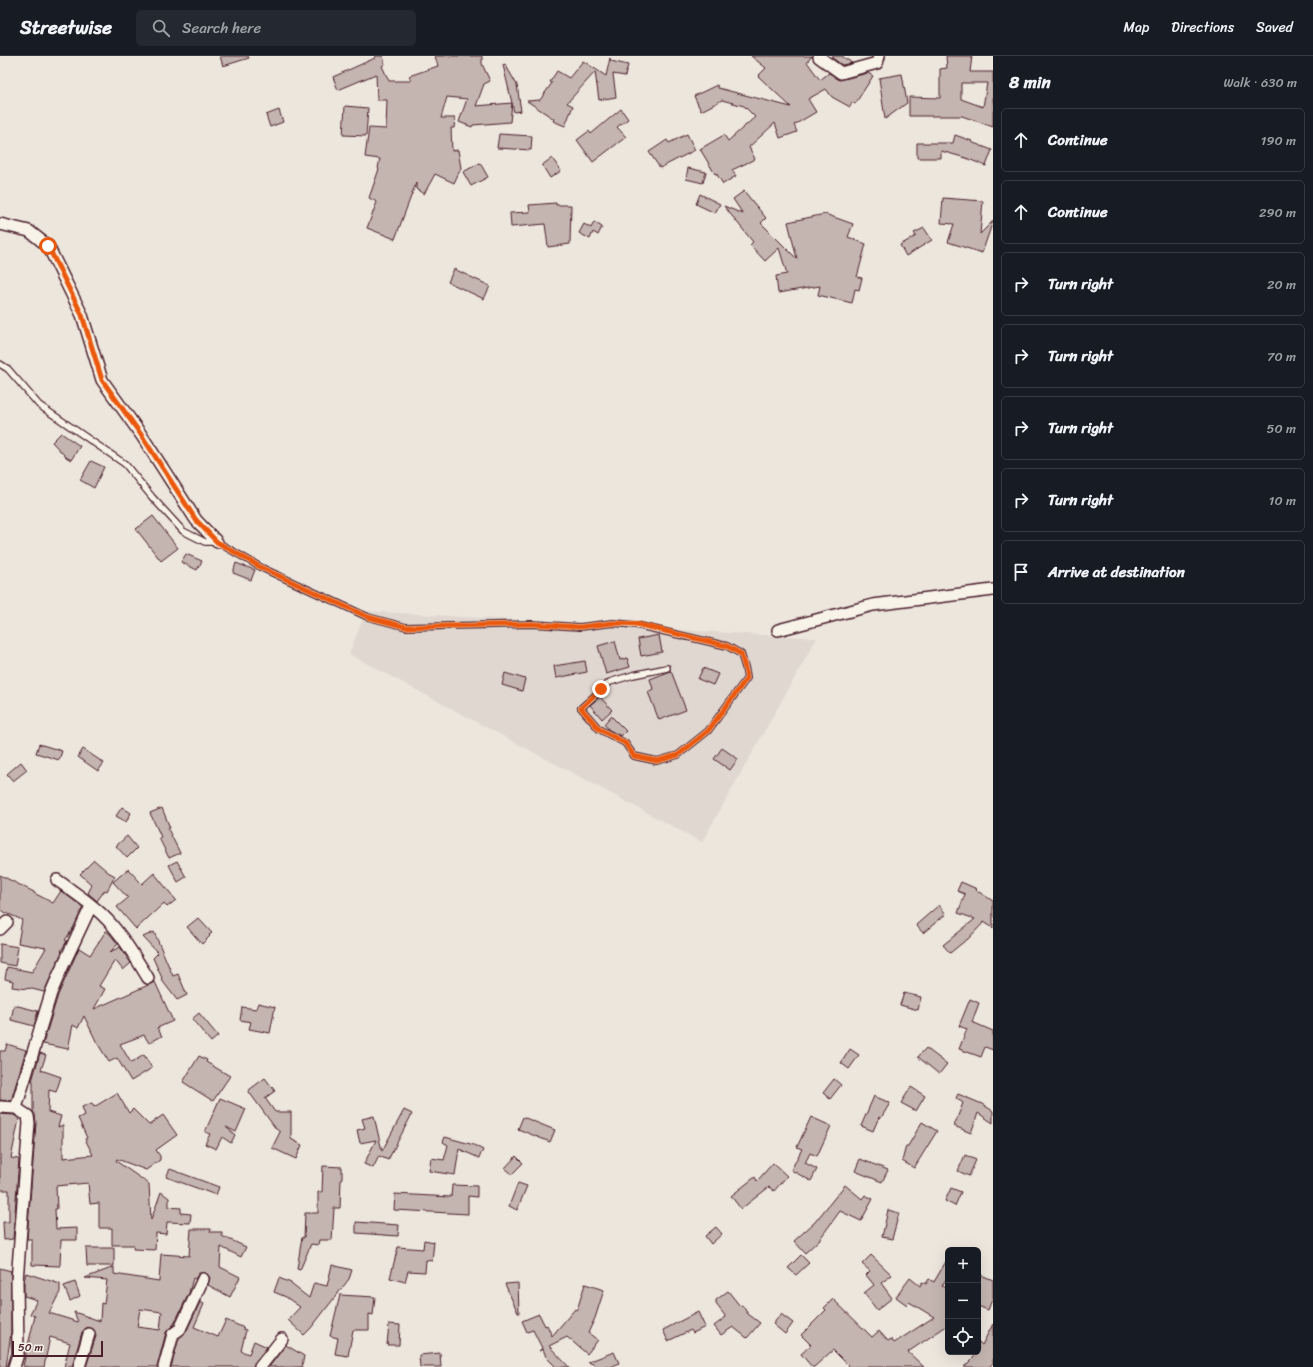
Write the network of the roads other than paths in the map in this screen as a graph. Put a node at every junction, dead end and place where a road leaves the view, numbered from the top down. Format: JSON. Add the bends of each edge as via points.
{"nodes":[{"id":1,"x":880,"y":56,"type":"edge"},
{"id":2,"x":819,"y":57,"type":"dead end"},
{"id":3,"x":0,"y":224,"type":"edge"},
{"id":4,"x":0,"y":364,"type":"edge"},
{"id":5,"x":217,"y":542,"type":"junction"},
{"id":6,"x":993,"y":590,"type":"edge"},
{"id":7,"x":778,"y":630,"type":"dead end"},
{"id":8,"x":667,"y":668,"type":"dead end"},
{"id":9,"x":57,"y":880,"type":"dead end"},
{"id":10,"x":91,"y":906,"type":"junction"},
{"id":11,"x":148,"y":978,"type":"dead end"},
{"id":12,"x":0,"y":1106,"type":"edge"},
{"id":13,"x":16,"y":1108,"type":"junction"},
{"id":14,"x":203,"y":1279,"type":"dead end"},
{"id":15,"x":89,"y":1334,"type":"dead end"},
{"id":16,"x":282,"y":1339,"type":"dead end"},
{"id":17,"x":14,"y":1367,"type":"edge"},
{"id":18,"x":79,"y":1367,"type":"edge"},
{"id":19,"x":164,"y":1367,"type":"edge"},
{"id":20,"x":260,"y":1367,"type":"edge"}],
"edges":[{"from":1,"to":2,"type":"street","via":[[877,63],[841,73]]},
{"from":3,"to":5,"type":"street","via":[[29,231],[48,246],[82,315],[102,380],[196,520]]},
{"from":4,"to":5,"type":"lane","via":[[8,369],[39,405],[125,464],[183,531],[205,542]]},
{"from":5,"to":8,"type":"lane","via":[[262,568],[368,617],[406,627],[532,624],[580,627],[613,623],[636,624],[727,646],[741,654],[747,678],[708,731],[678,755],[657,761],[634,756],[625,743],[599,729],[581,708],[610,682],[633,674]]},
{"from":6,"to":7,"type":"street","via":[[873,605]]},
{"from":9,"to":10,"type":"street"},
{"from":10,"to":11,"type":"street","via":[[111,924]]},
{"from":10,"to":13,"type":"street","via":[[51,993]]},
{"from":12,"to":13,"type":"street"},
{"from":13,"to":17,"type":"street","via":[[28,1116],[30,1123],[18,1281],[18,1354]]},
{"from":14,"to":19,"type":"street","via":[[180,1329],[173,1334]]},
{"from":15,"to":18,"type":"street"},
{"from":16,"to":20,"type":"street"}]}
